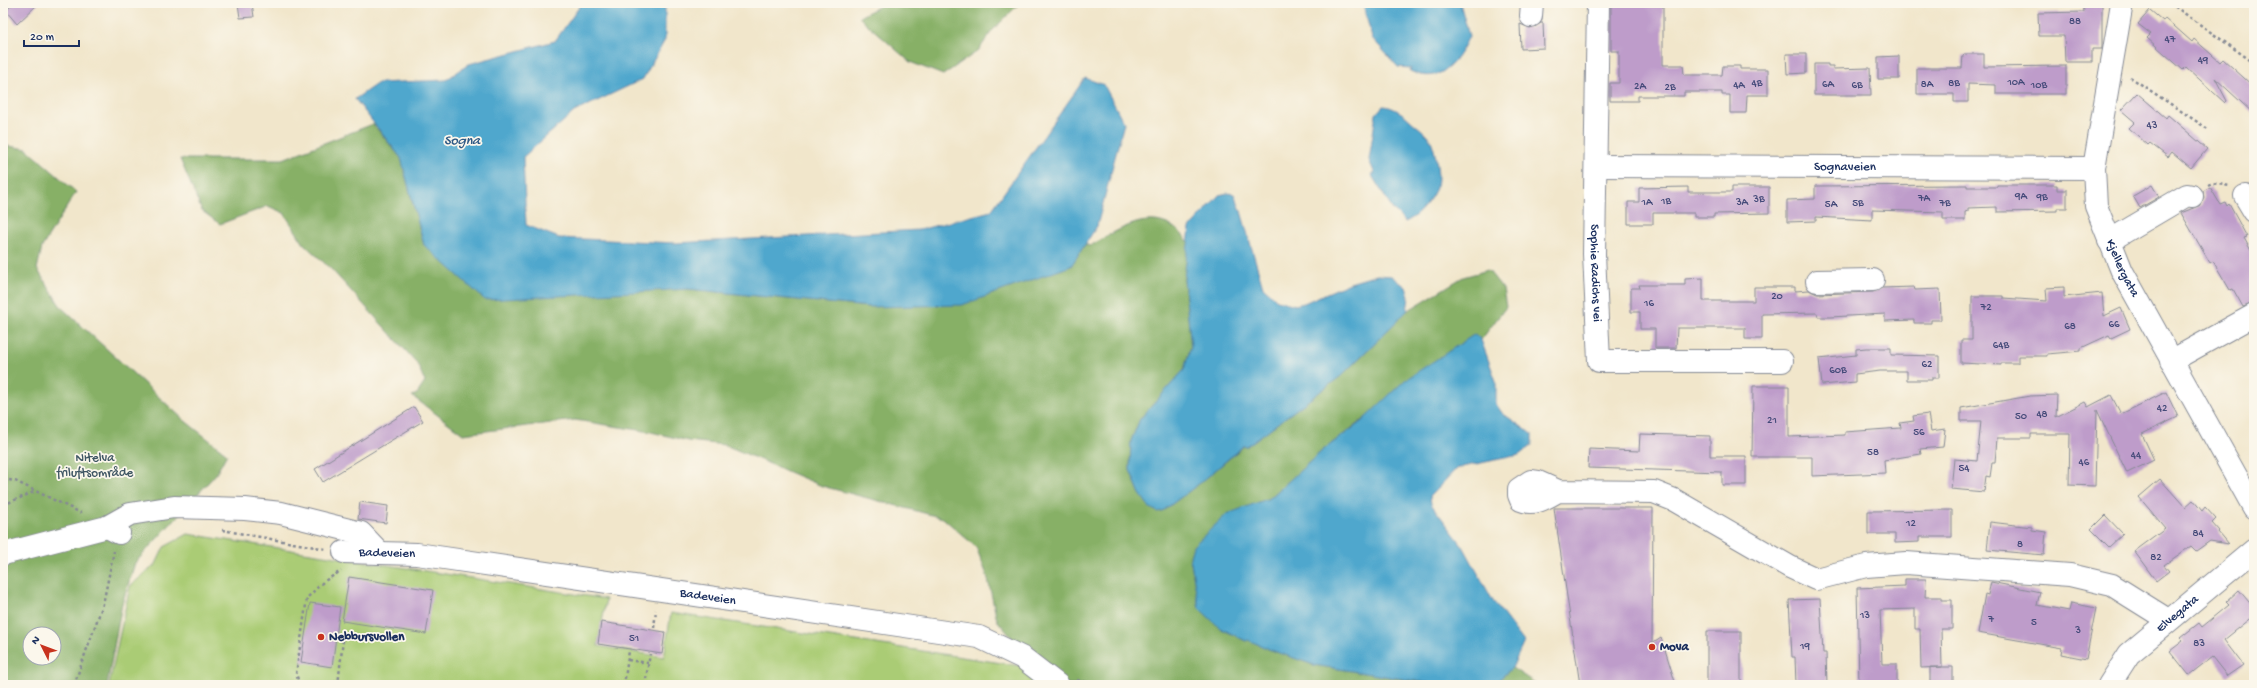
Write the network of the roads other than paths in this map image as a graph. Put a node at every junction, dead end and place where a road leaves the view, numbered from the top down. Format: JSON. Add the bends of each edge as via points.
{"nodes":[{"id":1,"x":1598,"y":3,"type":"edge"},
{"id":2,"x":2122,"y":3,"type":"edge"},
{"id":3,"x":1596,"y":166,"type":"junction"},
{"id":4,"x":2094,"y":168,"type":"junction"},
{"id":5,"x":2190,"y":196,"type":"road end"},
{"id":6,"x":2109,"y":241,"type":"junction"},
{"id":7,"x":1873,"y":280,"type":"dead end"},
{"id":8,"x":1817,"y":281,"type":"dead end"},
{"id":9,"x":2254,"y":315,"type":"edge"},
{"id":10,"x":1782,"y":361,"type":"dead end"},
{"id":11,"x":2171,"y":361,"type":"junction"},
{"id":12,"x":1558,"y":491,"type":"dead end"},
{"id":13,"x":2254,"y":508,"type":"edge"},
{"id":14,"x":2254,"y":550,"type":"edge"},
{"id":15,"x":3,"y":554,"type":"edge"},
{"id":16,"x":380,"y":554,"type":"junction"},
{"id":17,"x":343,"y":561,"type":"road end"},
{"id":18,"x":2168,"y":620,"type":"junction"},
{"id":19,"x":1058,"y":685,"type":"edge"},
{"id":20,"x":2109,"y":685,"type":"edge"}],
"edges":[{"from":1,"to":3,"type":"street","name":"Sophie Radichs vei"},
{"from":2,"to":4,"type":"street","name":"Kjellergata"},
{"from":3,"to":4,"type":"street","name":"Sognaveien"},
{"from":3,"to":10,"type":"street","name":"Sophie Radichs vei","via":[[1594,254],[1599,361]]},
{"from":4,"to":6,"type":"street","name":"Kjellergata","via":[[2096,206]]},
{"from":5,"to":6,"type":"street"},
{"from":6,"to":11,"type":"street","name":"Kjellergata","via":[[2122,271]]},
{"from":7,"to":8,"type":"street"},
{"from":9,"to":11,"type":"street"},
{"from":11,"to":13,"type":"street","name":"Kjellergata"},
{"from":12,"to":18,"type":"street","via":[[1654,492],[1674,500],[1790,567],[1816,578],[1866,566],[1906,563],[2070,575],[2112,585]]},
{"from":14,"to":18,"type":"street","name":"Elvegata"},
{"from":15,"to":16,"type":"street","via":[[114,530],[130,514],[174,507],[281,513],[361,532]]},
{"from":16,"to":17,"type":"street","name":"Badeveien"},
{"from":16,"to":19,"type":"street","name":"Badeveien","via":[[417,554],[979,637],[1023,658]]},
{"from":18,"to":20,"type":"street","name":"Elvegata","via":[[2129,654]]}]}
